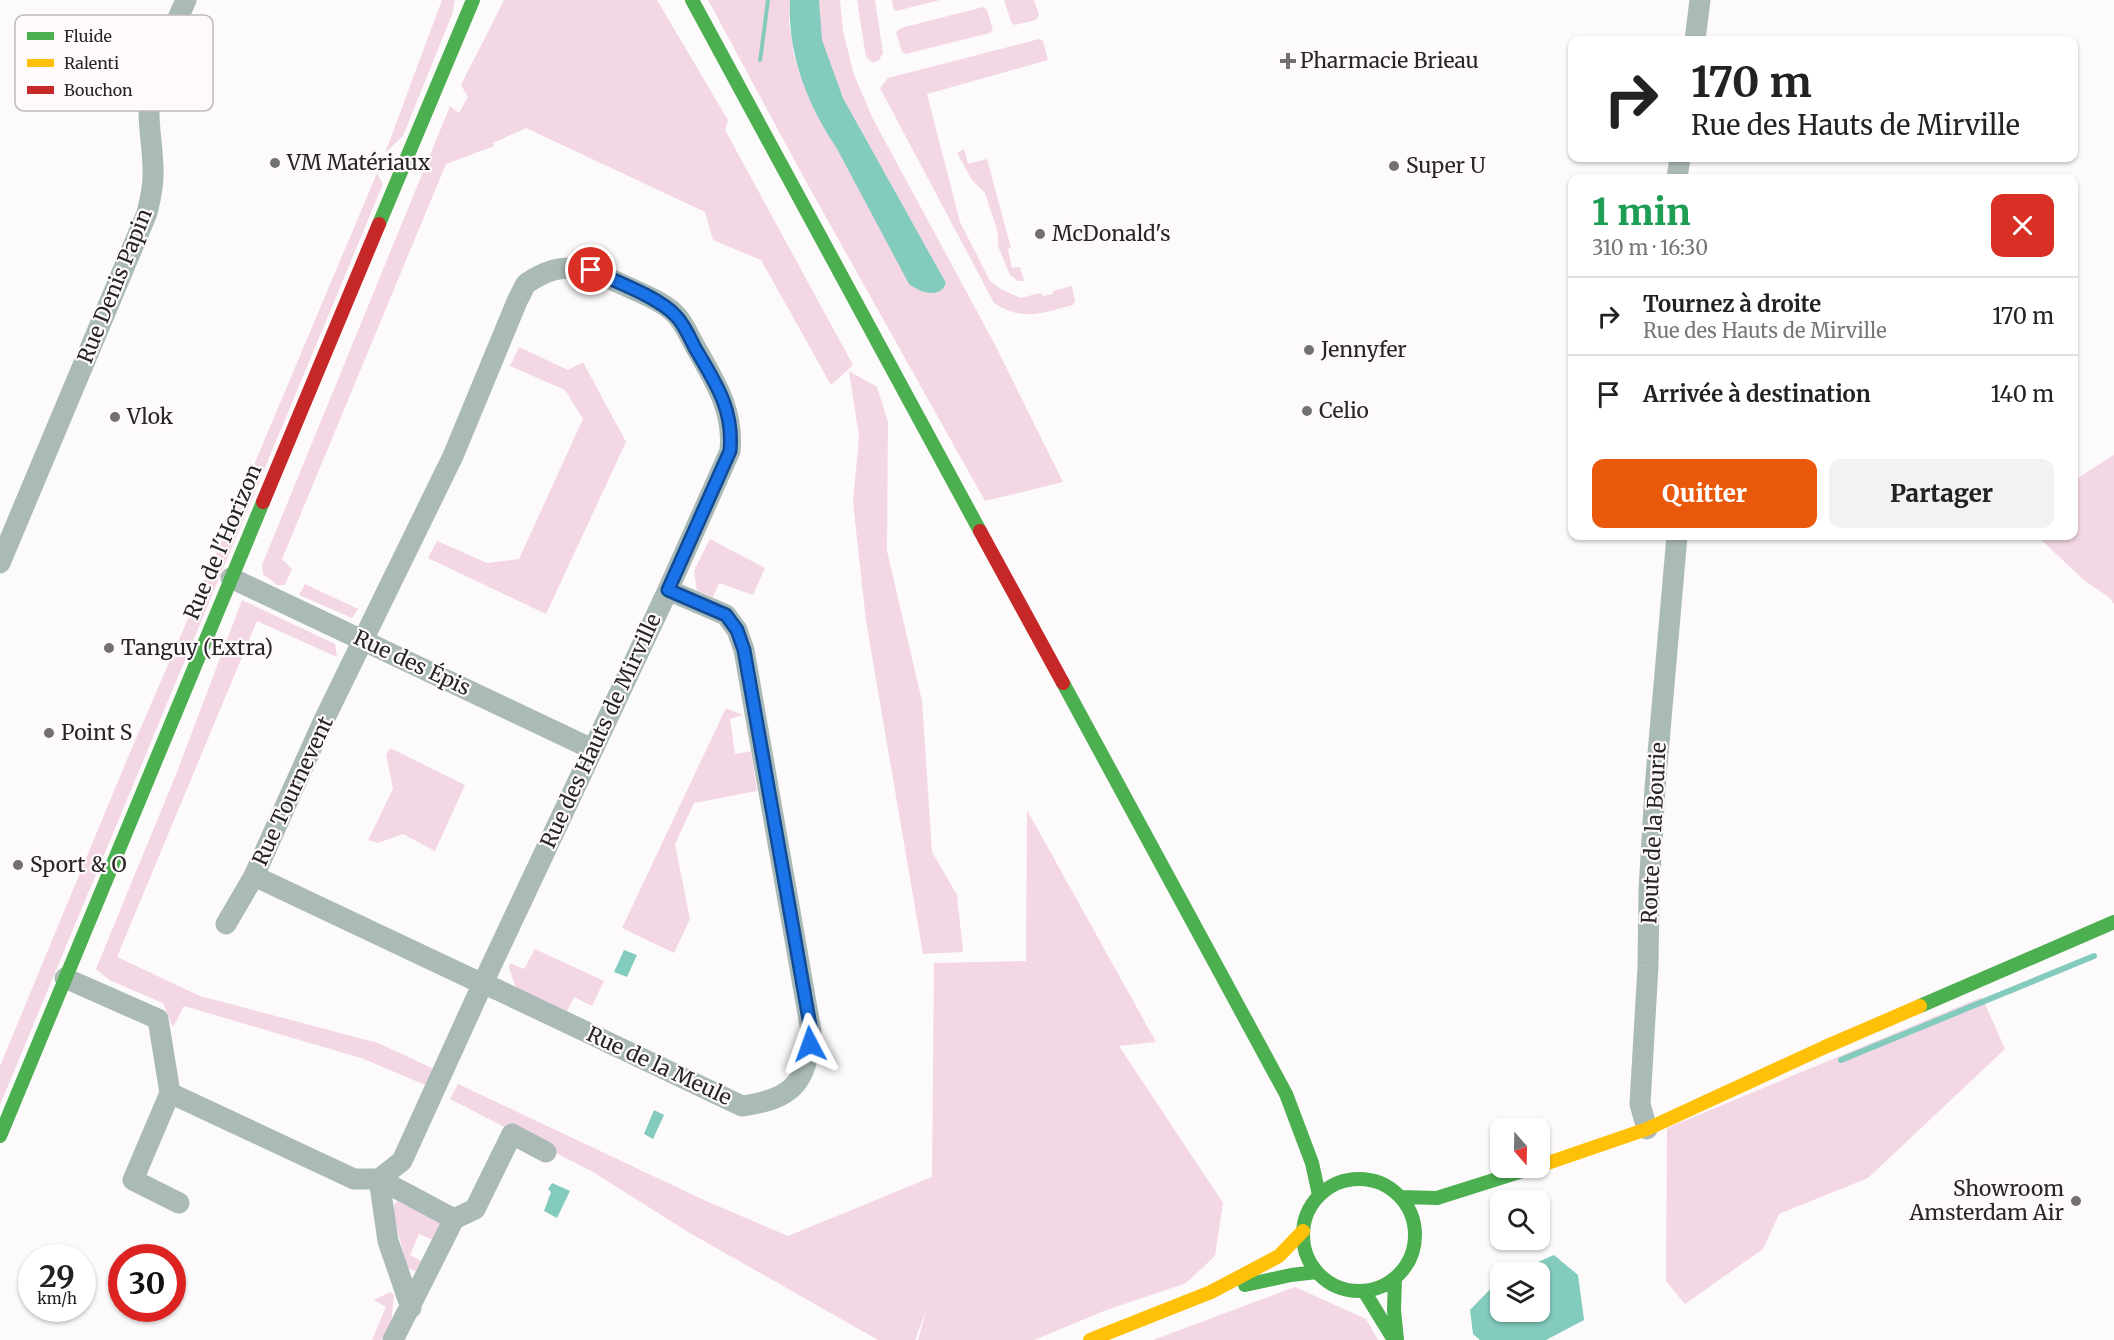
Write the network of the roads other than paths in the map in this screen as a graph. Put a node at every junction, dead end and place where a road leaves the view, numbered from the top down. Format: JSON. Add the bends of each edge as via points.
{"nodes":[{"id":1,"x":186,"y":0,"type":"edge"},
{"id":2,"x":464,"y":0,"type":"edge"},
{"id":3,"x":472,"y":0,"type":"edge"},
{"id":4,"x":692,"y":0,"type":"edge"},
{"id":5,"x":1700,"y":0,"type":"edge"},
{"id":6,"x":180,"y":15,"type":"edge"},
{"id":7,"x":458,"y":32,"type":"junction"},
{"id":8,"x":1696,"y":36,"type":"edge"},
{"id":9,"x":149,"y":111,"type":"edge"},
{"id":10,"x":1677,"y":540,"type":"edge"},
{"id":11,"x":0,"y":563,"type":"edge"},
{"id":12,"x":231,"y":578,"type":"junction"},
{"id":13,"x":668,"y":590,"type":"junction"},
{"id":14,"x":364,"y":640,"type":"junction"},
{"id":15,"x":592,"y":749,"type":"junction"},
{"id":16,"x":254,"y":876,"type":"junction"},
{"id":17,"x":2114,"y":922,"type":"edge"},
{"id":18,"x":226,"y":924,"type":"dead end"},
{"id":19,"x":2114,"y":928,"type":"edge"},
{"id":20,"x":2069,"y":943,"type":"junction"},
{"id":21,"x":65,"y":978,"type":"junction"},
{"id":22,"x":483,"y":983,"type":"junction"},
{"id":23,"x":1825,"y":1047,"type":"junction"},
{"id":24,"x":1695,"y":1092,"type":"dead end"},
{"id":25,"x":171,"y":1093,"type":"junction"},
{"id":26,"x":1286,"y":1094,"type":"junction"},
{"id":27,"x":1643,"y":1116,"type":"junction"},
{"id":28,"x":1313,"y":1129,"type":"dead end"},
{"id":29,"x":1600,"y":1130,"type":"dead end"},
{"id":30,"x":0,"y":1136,"type":"edge"},
{"id":31,"x":546,"y":1152,"type":"dead end"},
{"id":32,"x":1550,"y":1154,"type":"edge"},
{"id":33,"x":1550,"y":1160,"type":"edge"},
{"id":34,"x":1501,"y":1178,"type":"edge"},
{"id":35,"x":1503,"y":1178,"type":"edge"},
{"id":36,"x":379,"y":1179,"type":"junction"},
{"id":37,"x":1319,"y":1195,"type":"junction"},
{"id":38,"x":1401,"y":1197,"type":"junction"},
{"id":39,"x":179,"y":1203,"type":"dead end"},
{"id":40,"x":1449,"y":1209,"type":"dead end"},
{"id":41,"x":454,"y":1219,"type":"junction"},
{"id":42,"x":1303,"y":1231,"type":"junction"},
{"id":43,"x":1317,"y":1272,"type":"junction"},
{"id":44,"x":1395,"y":1279,"type":"junction"},
{"id":45,"x":1364,"y":1291,"type":"junction"},
{"id":46,"x":1211,"y":1292,"type":"junction"},
{"id":47,"x":411,"y":1308,"type":"junction"},
{"id":48,"x":393,"y":1340,"type":"edge"},
{"id":49,"x":1090,"y":1340,"type":"edge"},
{"id":50,"x":1395,"y":1340,"type":"edge"}],
"edges":[{"from":1,"to":6,"type":"street","name":"Rue Denis Papin"},
{"from":2,"to":7,"type":"main road"},
{"from":3,"to":7,"type":"main road"},
{"from":4,"to":26,"type":"main road"},
{"from":5,"to":8,"type":"street"},
{"from":7,"to":12,"type":"main road","name":"Rue de l'Horizon"},
{"from":9,"to":11,"type":"street","name":"Rue Denis Papin","via":[[153,175],[147,213]]},
{"from":10,"to":27,"type":"street","name":"Route de la Bourie","via":[[1650,867],[1640,1104]]},
{"from":12,"to":14,"type":"street","name":"Rue des Épis"},
{"from":12,"to":21,"type":"main road","name":"Rue de l'Horizon"},
{"from":13,"to":14,"type":"street","name":"Rue des Hauts de Mirville","via":[[730,451],[728,412],[677,316],[591,270],[562,268],[527,283],[518,299],[453,456]]},
{"from":13,"to":15,"type":"street","name":"Rue des Hauts de Mirville"},
{"from":13,"to":22,"type":"street","name":"Rue de la Meule","via":[[726,615],[744,650],[811,1031],[803,1075],[790,1091],[765,1103],[742,1106]]},
{"from":14,"to":15,"type":"street","name":"Rue des Épis"},
{"from":14,"to":16,"type":"street","name":"Rue Tournevent"},
{"from":15,"to":22,"type":"street","name":"Rue des Hauts de Mirville"},
{"from":16,"to":18,"type":"street"},
{"from":16,"to":22,"type":"street","name":"Rue Tournevent"},
{"from":17,"to":20,"type":"main road"},
{"from":19,"to":20,"type":"main road"},
{"from":20,"to":23,"type":"main road"},
{"from":21,"to":25,"type":"street","via":[[158,1019]]},
{"from":21,"to":30,"type":"main road","name":"Rue de l'Horizon"},
{"from":22,"to":36,"type":"street","name":"Rue des Hauts de Mirville","via":[[402,1161]]},
{"from":23,"to":24,"type":"main road"},
{"from":23,"to":27,"type":"main road"},
{"from":25,"to":36,"type":"street","via":[[354,1179]]},
{"from":25,"to":39,"type":"street","via":[[133,1180]]},
{"from":26,"to":28,"type":"main road"},
{"from":26,"to":37,"type":"main road","via":[[1312,1162]]},
{"from":27,"to":33,"type":"main road"},
{"from":29,"to":32,"type":"main road"},
{"from":31,"to":41,"type":"street","via":[[512,1134],[475,1209]]},
{"from":34,"to":38,"type":"main road","via":[[1437,1198]]},
{"from":35,"to":40,"type":"main road"},
{"from":36,"to":41,"type":"street"},
{"from":36,"to":47,"type":"street","via":[[388,1241]]},
{"from":37,"to":38,"type":"main road","via":[[1350,1175],[1387,1186]]},
{"from":37,"to":42,"type":"main road","via":[[1305,1218]]},
{"from":38,"to":44,"type":"main road","via":[[1419,1227],[1407,1265]]},
{"from":41,"to":47,"type":"street"},
{"from":42,"to":43,"type":"main road","via":[[1308,1260]]},
{"from":42,"to":46,"type":"main road","via":[[1279,1256]]},
{"from":43,"to":45,"type":"main road","via":[[1330,1284]]},
{"from":43,"to":46,"type":"main road"},
{"from":44,"to":45,"type":"main road"},
{"from":44,"to":50,"type":"main road"},
{"from":45,"to":50,"type":"main road"},
{"from":46,"to":49,"type":"main road"},
{"from":47,"to":48,"type":"street"}]}
